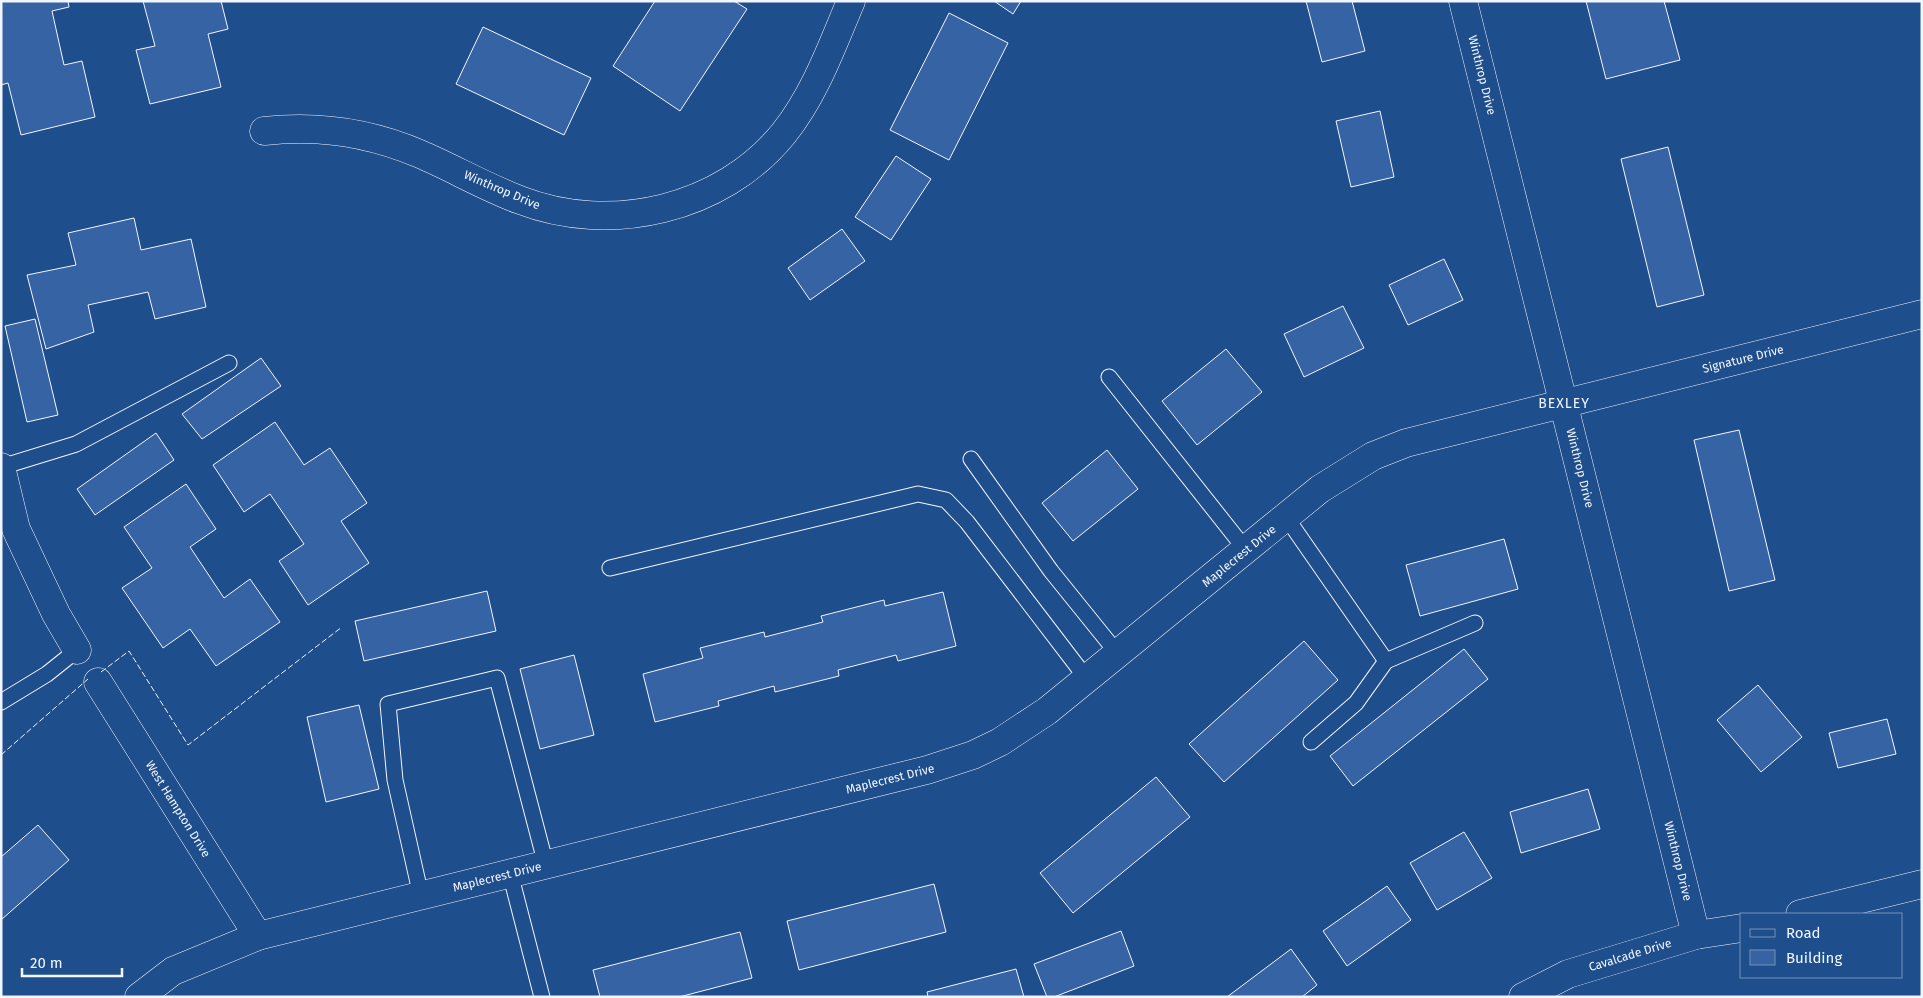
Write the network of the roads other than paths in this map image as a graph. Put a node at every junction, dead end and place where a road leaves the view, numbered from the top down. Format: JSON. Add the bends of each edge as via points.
{"nodes":[{"id":1,"x":851,"y":1,"type":"edge"},
{"id":2,"x":1463,"y":1,"type":"edge"},
{"id":3,"x":264,"y":131,"type":"dead end"},
{"id":4,"x":1922,"y":314,"type":"edge"},
{"id":5,"x":228,"y":363,"type":"dead end"},
{"id":6,"x":1109,"y":377,"type":"dead end"},
{"id":7,"x":1564,"y":402,"type":"junction"},
{"id":8,"x":971,"y":459,"type":"dead end"},
{"id":9,"x":1,"y":467,"type":"edge"},
{"id":10,"x":1286,"y":517,"type":"junction"},
{"id":11,"x":1246,"y":550,"type":"junction"},
{"id":12,"x":610,"y":568,"type":"dead end"},
{"id":13,"x":1475,"y":623,"type":"dead end"},
{"id":14,"x":77,"y":650,"type":"joint"},
{"id":15,"x":1118,"y":654,"type":"junction"},
{"id":16,"x":1386,"y":661,"type":"junction"},
{"id":17,"x":1087,"y":678,"type":"junction"},
{"id":18,"x":98,"y":682,"type":"dead end"},
{"id":19,"x":1,"y":702,"type":"edge"},
{"id":20,"x":1311,"y":742,"type":"dead end"},
{"id":21,"x":546,"y":865,"type":"junction"},
{"id":22,"x":510,"y":873,"type":"junction"},
{"id":23,"x":1922,"y":884,"type":"edge"},
{"id":24,"x":421,"y":896,"type":"junction"},
{"id":25,"x":1804,"y":913,"type":"edge"},
{"id":26,"x":1740,"y":928,"type":"edge"},
{"id":27,"x":1696,"y":935,"type":"junction"},
{"id":28,"x":258,"y":936,"type":"junction"},
{"id":29,"x":138,"y":997,"type":"edge"},
{"id":30,"x":542,"y":997,"type":"edge"},
{"id":31,"x":1524,"y":997,"type":"edge"}],
"edges":[{"from":1,"to":3,"type":"street","name":"Winthrop Drive","via":[[811,93],[784,133],[730,180],[665,209],[612,216],[564,213],[518,200],[387,142],[301,128]]},
{"from":2,"to":7,"type":"street","name":"Winthrop Drive"},
{"from":4,"to":7,"type":"street","name":"Signature Drive"},
{"from":5,"to":9,"type":"lane","via":[[76,444]]},
{"from":6,"to":11,"type":"lane"},
{"from":7,"to":10,"type":"street","name":"Maplecrest Drive","via":[[1381,452],[1343,473]]},
{"from":7,"to":27,"type":"street","name":"Winthrop Drive"},
{"from":8,"to":15,"type":"lane","via":[[1051,571]]},
{"from":9,"to":14,"type":"street","via":[[16,529],[56,614]]},
{"from":10,"to":11,"type":"street","name":"Maplecrest Drive"},
{"from":10,"to":16,"type":"lane"},
{"from":11,"to":15,"type":"street","name":"Maplecrest Drive"},
{"from":12,"to":17,"type":"lane","via":[[918,494],[946,500],[967,522]]},
{"from":13,"to":16,"type":"lane"},
{"from":14,"to":19,"type":"lane","via":[[47,674]]},
{"from":15,"to":17,"type":"street","name":"Maplecrest Drive"},
{"from":16,"to":20,"type":"lane","via":[[1356,703]]},
{"from":17,"to":21,"type":"street","name":"Maplecrest Drive","via":[[1047,711],[1000,742],[973,755],[927,770]]},
{"from":18,"to":28,"type":"street","name":"West Hampton Drive"},
{"from":21,"to":22,"type":"street","name":"Maplecrest Drive"},
{"from":21,"to":24,"type":"lane","via":[[497,678],[388,704],[395,780]]},
{"from":22,"to":24,"type":"street","name":"Maplecrest Drive"},
{"from":22,"to":30,"type":"lane"},
{"from":23,"to":25,"type":"street"},
{"from":24,"to":28,"type":"street","name":"Maplecrest Drive"},
{"from":26,"to":27,"type":"street","name":"Cavalcade Drive"},
{"from":27,"to":31,"type":"street","name":"Cavalcade Drive","via":[[1568,974]]},
{"from":28,"to":29,"type":"street","name":"Maplecrest Drive","via":[[173,971]]}]}
